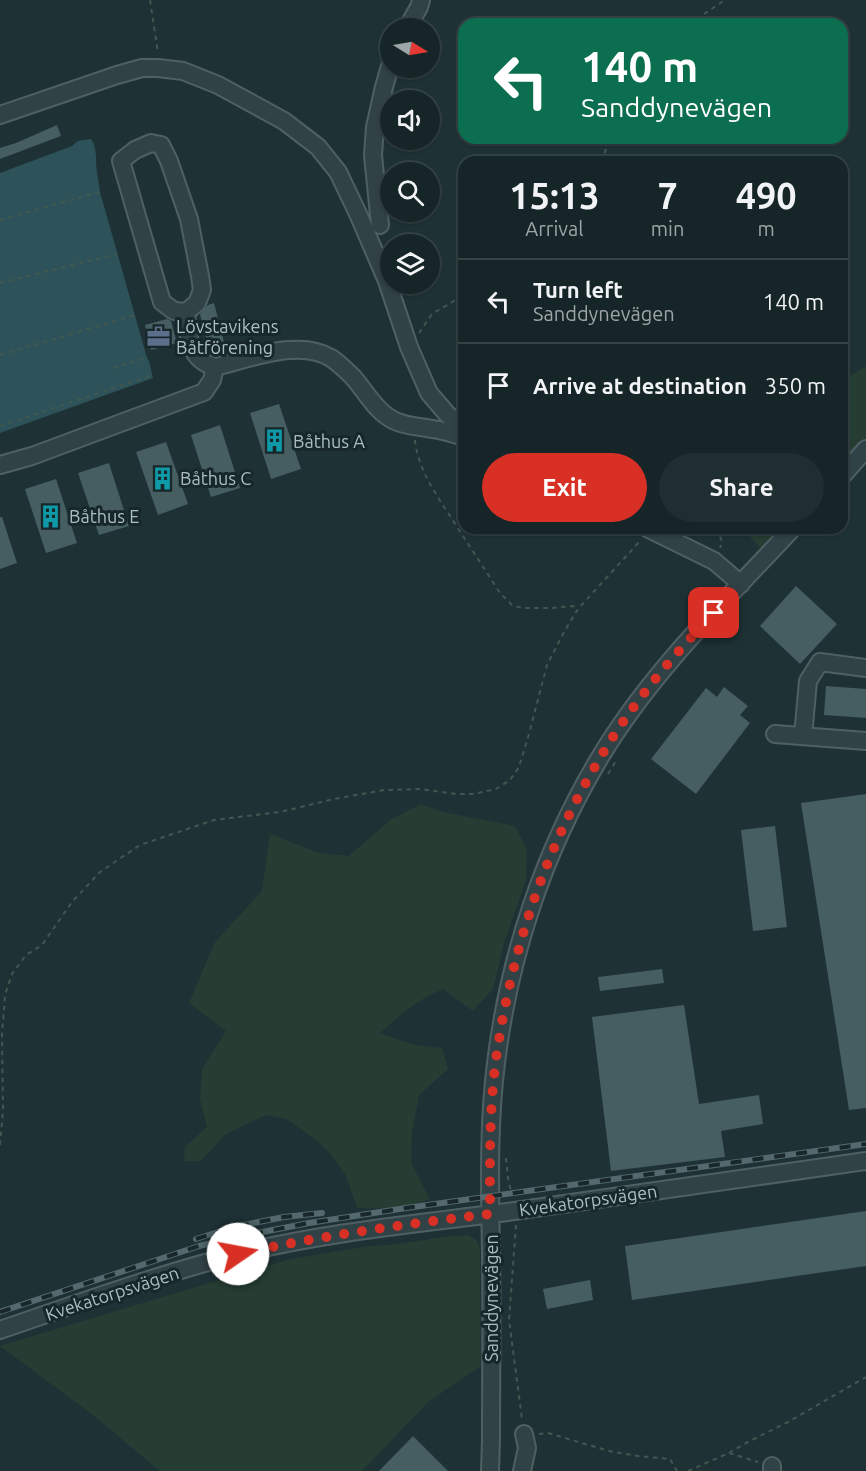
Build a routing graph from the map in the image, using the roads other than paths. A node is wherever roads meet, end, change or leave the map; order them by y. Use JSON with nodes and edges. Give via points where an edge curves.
{"nodes":[{"id":1,"x":421,"y":0,"type":"edge"},
{"id":2,"x":413,"y":18,"type":"edge"},
{"id":3,"x":387,"y":78,"type":"edge"},
{"id":4,"x":0,"y":115,"type":"edge"},
{"id":5,"x":380,"y":225,"type":"dead end"},
{"id":6,"x":186,"y":312,"type":"junction"},
{"id":7,"x":215,"y":367,"type":"junction"},
{"id":8,"x":458,"y":424,"type":"edge"},
{"id":9,"x":458,"y":435,"type":"edge"},
{"id":10,"x":866,"y":450,"type":"edge"},
{"id":11,"x":0,"y":465,"type":"edge"},
{"id":12,"x":848,"y":470,"type":"edge"},
{"id":13,"x":660,"y":534,"type":"edge"},
{"id":14,"x":797,"y":534,"type":"edge"},
{"id":15,"x":741,"y":584,"type":"junction"},
{"id":16,"x":866,"y":669,"type":"edge"},
{"id":17,"x":775,"y":734,"type":"dead end"},
{"id":18,"x":803,"y":736,"type":"junction"},
{"id":19,"x":866,"y":741,"type":"edge"},
{"id":20,"x":866,"y":1161,"type":"edge"},
{"id":21,"x":490,"y":1214,"type":"junction"},
{"id":22,"x":0,"y":1330,"type":"edge"},
{"id":23,"x":524,"y":1434,"type":"road end"},
{"id":24,"x":490,"y":1471,"type":"edge"},
{"id":25,"x":522,"y":1471,"type":"edge"}],
"edges":[{"from":1,"to":2,"type":"street"},
{"from":3,"to":5,"type":"street","via":[[373,155]]},
{"from":4,"to":8,"type":"street","via":[[117,75],[158,68],[183,71],[218,85],[284,121],[318,147],[338,172],[387,281],[429,393]]},
{"from":6,"to":6,"type":"street","via":[[174,311],[162,302],[121,161],[151,142],[161,145],[169,161],[189,219],[202,290],[197,303]]},
{"from":6,"to":7,"type":"street","via":[[193,353]]},
{"from":7,"to":9,"type":"street","via":[[284,350],[320,352],[348,372],[389,418]]},
{"from":7,"to":11,"type":"street","via":[[204,392]]},
{"from":10,"to":12,"type":"street"},
{"from":13,"to":15,"type":"street","via":[[714,561]]},
{"from":14,"to":15,"type":"street","name":"Sanddynevägen"},
{"from":15,"to":21,"type":"street","name":"Sanddynevägen","via":[[680,650],[624,722],[579,795],[550,855],[522,937],[503,1016],[492,1099]]},
{"from":16,"to":18,"type":"street","via":[[820,663],[808,681]]},
{"from":17,"to":18,"type":"street"},
{"from":18,"to":19,"type":"street"},
{"from":20,"to":21,"type":"street","name":"Kvekatorpsvägen"},
{"from":21,"to":22,"type":"street","name":"Kvekatorpsvägen","via":[[391,1226],[238,1254]]},
{"from":21,"to":24,"type":"street","name":"Sanddynevägen"},
{"from":23,"to":25,"type":"street","via":[[527,1448]]}]}
